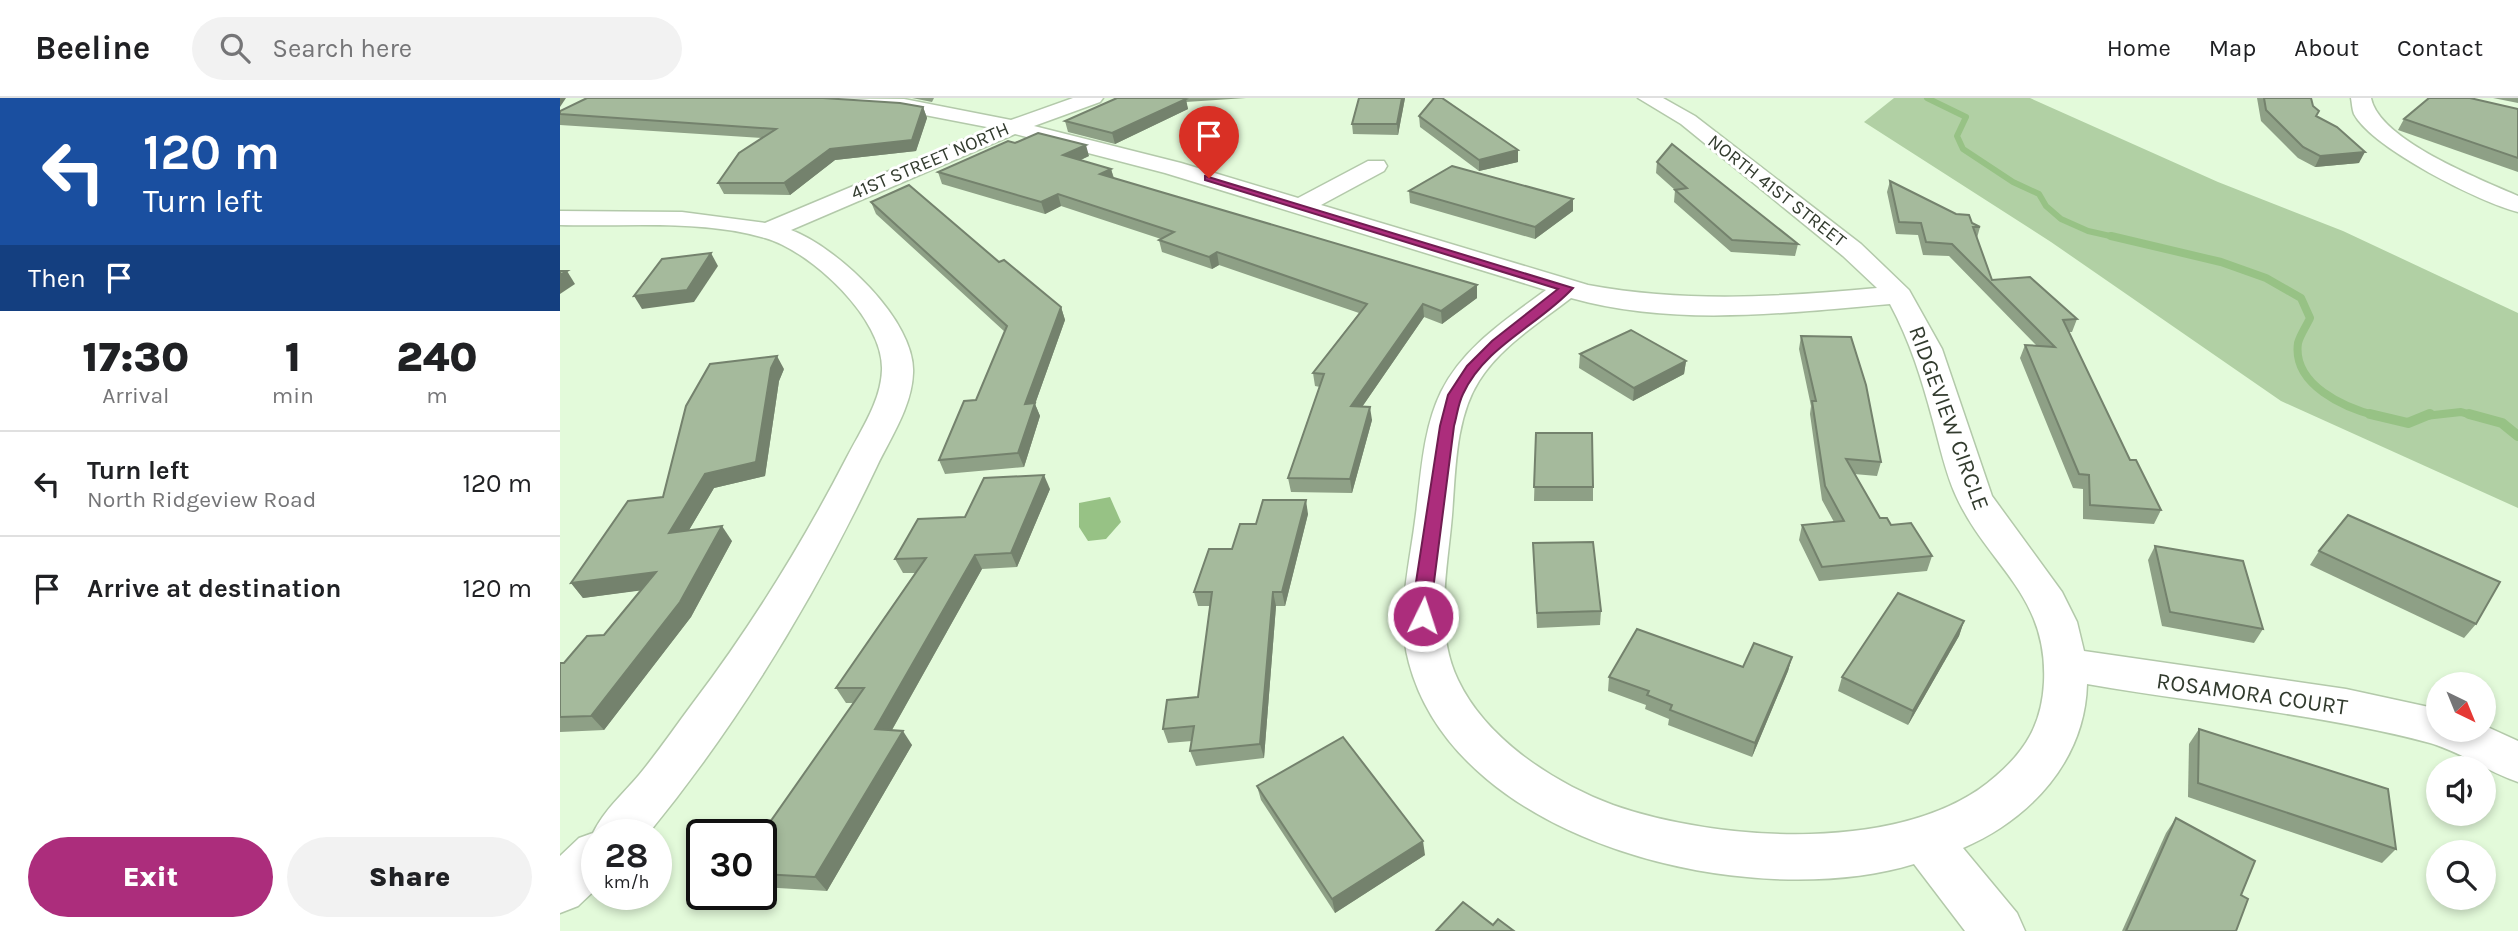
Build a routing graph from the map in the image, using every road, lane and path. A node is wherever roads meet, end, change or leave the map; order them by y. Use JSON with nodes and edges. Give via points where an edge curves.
{"nodes":[{"id":1,"x":800,"y":98,"type":"edge"},
{"id":2,"x":1093,"y":98,"type":"edge"},
{"id":3,"x":1648,"y":98,"type":"edge"},
{"id":4,"x":2361,"y":98,"type":"edge"},
{"id":5,"x":1013,"y":127,"type":"junction"},
{"id":6,"x":1376,"y":166,"type":"dead end"},
{"id":7,"x":2518,"y":205,"type":"edge"},
{"id":8,"x":1301,"y":206,"type":"junction"},
{"id":9,"x":560,"y":218,"type":"edge"},
{"id":10,"x":770,"y":230,"type":"junction"},
{"id":11,"x":1567,"y":288,"type":"junction"},
{"id":12,"x":1897,"y":295,"type":"junction"},
{"id":13,"x":2065,"y":664,"type":"junction"},
{"id":14,"x":2426,"y":724,"type":"edge"},
{"id":15,"x":2475,"y":742,"type":"edge"},
{"id":16,"x":2518,"y":763,"type":"edge"},
{"id":17,"x":631,"y":819,"type":"edge"},
{"id":18,"x":1926,"y":842,"type":"junction"},
{"id":19,"x":581,"y":869,"type":"edge"},
{"id":20,"x":560,"y":889,"type":"edge"},
{"id":21,"x":1998,"y":931,"type":"edge"}],
"edges":[{"from":1,"to":5,"type":"street","via":[[915,106]]},
{"from":2,"to":5,"type":"street","name":"41ST STREET NORTH"},
{"from":3,"to":12,"type":"street","name":"NORTH 41ST STREET","via":[[1688,120],[1852,250]]},
{"from":4,"to":7,"type":"street","via":[[2359,107],[2366,121],[2386,137]]},
{"from":5,"to":8,"type":"street"},
{"from":5,"to":10,"type":"street","name":"41ST STREET NORTH"},
{"from":6,"to":8,"type":"street"},
{"from":8,"to":11,"type":"street"},
{"from":9,"to":10,"type":"street","via":[[703,222]]},
{"from":10,"to":17,"type":"street","via":[[830,264],[883,323],[895,344],[897,383],[826,534],[786,603],[710,716]]},
{"from":11,"to":12,"type":"street","via":[[1626,302],[1703,308]]},
{"from":11,"to":18,"type":"street","name":"RIDGEVIEW CIRCLE","via":[[1472,368],[1450,410],[1423,616],[1429,661],[1448,702],[1481,744],[1525,782],[1617,828],[1693,847],[1780,854],[1861,853]]},
{"from":12,"to":13,"type":"street","name":"RIDGEVIEW CIRCLE","via":[[1924,343],[1974,496],[2047,600]]},
{"from":13,"to":14,"type":"street","name":"ROSAMORA COURT"},
{"from":13,"to":18,"type":"street","name":"RIDGEVIEW CIRCLE","via":[[2062,718],[2042,761],[2007,798]]},
{"from":15,"to":16,"type":"street"},
{"from":18,"to":21,"type":"street"},
{"from":19,"to":20,"type":"street"}]}
